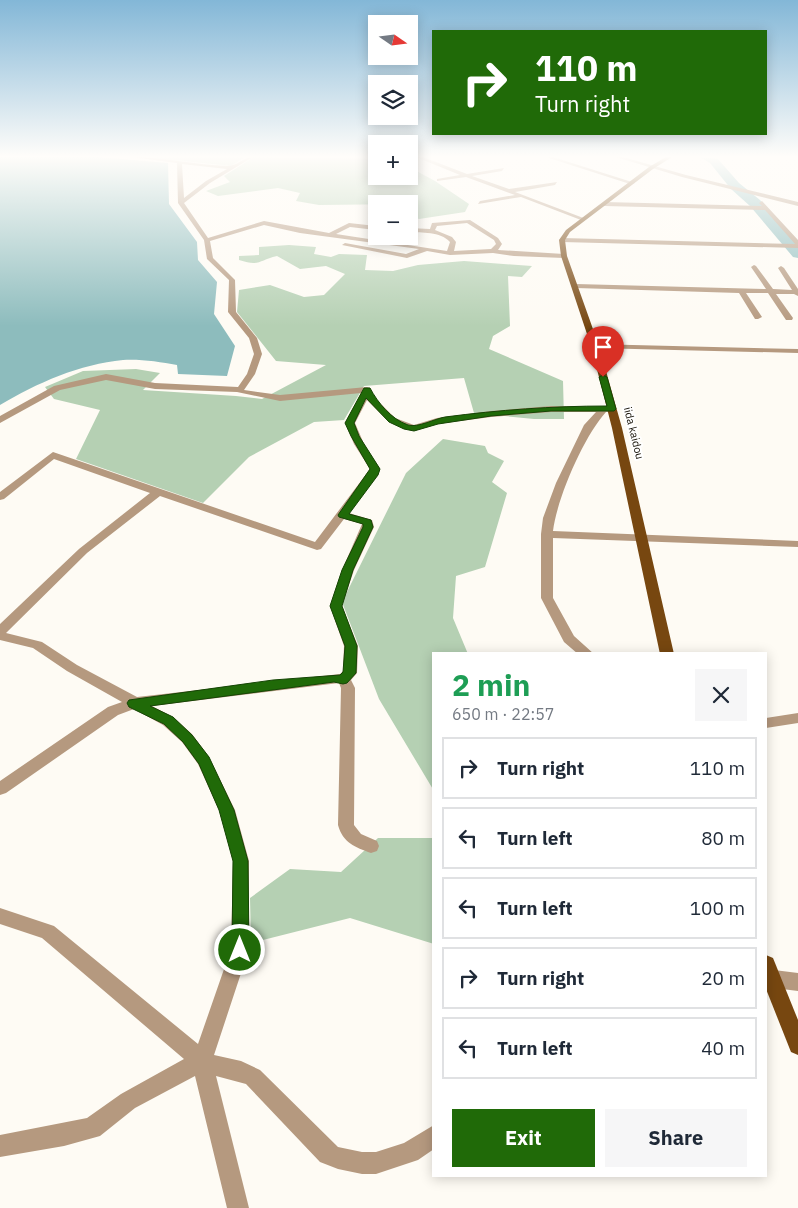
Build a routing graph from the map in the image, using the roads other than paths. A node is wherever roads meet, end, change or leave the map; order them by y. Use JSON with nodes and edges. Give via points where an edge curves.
{"nodes":[{"id":1,"x":188,"y":213,"type":"edge"},
{"id":2,"x":568,"y":213,"type":"edge"},
{"id":3,"x":591,"y":213,"type":"edge"},
{"id":4,"x":769,"y":213,"type":"edge"},
{"id":5,"x":583,"y":219,"type":"junction"},
{"id":6,"x":368,"y":227,"type":"edge"},
{"id":7,"x":418,"y":230,"type":"edge"},
{"id":8,"x":432,"y":231,"type":"junction"},
{"id":9,"x":331,"y":234,"type":"junction"},
{"id":10,"x":343,"y":237,"type":"junction"},
{"id":11,"x":207,"y":240,"type":"junction"},
{"id":12,"x":562,"y":240,"type":"junction"},
{"id":13,"x":798,"y":245,"type":"edge"},
{"id":14,"x":425,"y":249,"type":"junction"},
{"id":15,"x":493,"y":251,"type":"junction"},
{"id":16,"x":450,"y":253,"type":"junction"},
{"id":17,"x":564,"y":256,"type":"junction"},
{"id":18,"x":754,"y":267,"type":"dead end"},
{"id":19,"x":781,"y":268,"type":"dead end"},
{"id":20,"x":576,"y":286,"type":"junction"},
{"id":21,"x":741,"y":290,"type":"junction"},
{"id":22,"x":772,"y":291,"type":"junction"},
{"id":23,"x":798,"y":292,"type":"edge"},
{"id":24,"x":758,"y":317,"type":"dead end"},
{"id":25,"x":789,"y":318,"type":"dead end"},
{"id":26,"x":595,"y":346,"type":"junction"},
{"id":27,"x":798,"y":351,"type":"edge"},
{"id":28,"x":240,"y":390,"type":"junction"},
{"id":29,"x":367,"y":390,"type":"junction"},
{"id":30,"x":608,"y":409,"type":"junction"},
{"id":31,"x":0,"y":420,"type":"edge"},
{"id":32,"x":158,"y":491,"type":"junction"},
{"id":33,"x":0,"y":497,"type":"edge"},
{"id":34,"x":343,"y":515,"type":"junction"},
{"id":35,"x":547,"y":534,"type":"junction"},
{"id":36,"x":642,"y":537,"type":"junction"},
{"id":37,"x":798,"y":544,"type":"edge"},
{"id":38,"x":0,"y":631,"type":"edge"},
{"id":39,"x":0,"y":636,"type":"edge"},
{"id":40,"x":585,"y":652,"type":"edge"},
{"id":41,"x":667,"y":652,"type":"edge"},
{"id":42,"x":343,"y":679,"type":"junction"},
{"id":43,"x":134,"y":703,"type":"junction"},
{"id":44,"x":798,"y":718,"type":"edge"},
{"id":45,"x":767,"y":723,"type":"edge"},
{"id":46,"x":0,"y":789,"type":"edge"},
{"id":47,"x":371,"y":846,"type":"dead end"},
{"id":48,"x":0,"y":916,"type":"edge"},
{"id":49,"x":768,"y":973,"type":"edge"},
{"id":50,"x":798,"y":982,"type":"edge"},
{"id":51,"x":798,"y":1045,"type":"edge"},
{"id":52,"x":202,"y":1061,"type":"junction"},
{"id":53,"x":432,"y":1137,"type":"edge"},
{"id":54,"x":0,"y":1146,"type":"edge"},
{"id":55,"x":238,"y":1208,"type":"edge"}],
"edges":[{"from":1,"to":11,"type":"street"},
{"from":2,"to":5,"type":"street"},
{"from":3,"to":5,"type":"main road"},
{"from":4,"to":13,"type":"street"},
{"from":5,"to":12,"type":"main road"},
{"from":6,"to":9,"type":"street","via":[[349,225]]},
{"from":7,"to":8,"type":"street"},
{"from":8,"to":15,"type":"street","via":[[434,224],[468,221],[496,239],[499,244]]},
{"from":8,"to":16,"type":"street","via":[[450,238],[453,247]]},
{"from":9,"to":10,"type":"street"},
{"from":9,"to":11,"type":"street","via":[[264,223]]},
{"from":10,"to":14,"type":"street"},
{"from":10,"to":14,"type":"street","via":[[332,243],[407,256]]},
{"from":11,"to":28,"type":"street","via":[[210,259],[232,280],[232,312],[253,338],[258,354],[251,374]]},
{"from":12,"to":13,"type":"street"},
{"from":12,"to":17,"type":"main road","name":"iida kaidou"},
{"from":14,"to":16,"type":"street"},
{"from":15,"to":16,"type":"street"},
{"from":15,"to":17,"type":"street"},
{"from":17,"to":20,"type":"main road","name":"iida kaidou"},
{"from":18,"to":22,"type":"street"},
{"from":19,"to":23,"type":"street"},
{"from":20,"to":21,"type":"street"},
{"from":20,"to":26,"type":"main road","name":"iida kaidou"},
{"from":21,"to":22,"type":"street"},
{"from":21,"to":24,"type":"street"},
{"from":22,"to":23,"type":"street"},
{"from":22,"to":25,"type":"street"},
{"from":26,"to":27,"type":"street"},
{"from":26,"to":30,"type":"main road","name":"iida kaidou"},
{"from":28,"to":29,"type":"street","via":[[280,398]]},
{"from":28,"to":31,"type":"street","via":[[156,386],[106,377],[57,388]]},
{"from":29,"to":30,"type":"street","via":[[370,398],[392,420],[414,428],[437,421],[491,414]]},
{"from":29,"to":34,"type":"street","via":[[350,423],[375,469]]},
{"from":30,"to":35,"type":"street","via":[[589,425],[561,483]]},
{"from":30,"to":36,"type":"main road","name":"iida kaidou"},
{"from":32,"to":33,"type":"street","via":[[53,455]]},
{"from":32,"to":34,"type":"street","via":[[317,547]]},
{"from":32,"to":38,"type":"street","via":[[83,551]]},
{"from":34,"to":42,"type":"street","via":[[368,522],[368,527],[336,606],[351,646],[350,673]]},
{"from":35,"to":36,"type":"street"},
{"from":35,"to":40,"type":"street","via":[[548,598],[569,639]]},
{"from":36,"to":37,"type":"street"},
{"from":36,"to":41,"type":"main road","name":"iida kaidou"},
{"from":39,"to":43,"type":"street","via":[[37,645]]},
{"from":42,"to":43,"type":"street","via":[[273,684]]},
{"from":42,"to":47,"type":"street","via":[[348,688],[346,826],[354,840]]},
{"from":43,"to":46,"type":"street","via":[[113,712]]},
{"from":43,"to":52,"type":"street","via":[[168,721],[187,738],[204,761],[227,810],[241,861],[240,950]]},
{"from":44,"to":45,"type":"street"},
{"from":48,"to":52,"type":"street","via":[[48,932]]},
{"from":49,"to":50,"type":"street"},
{"from":49,"to":51,"type":"main road"},
{"from":52,"to":53,"type":"street","via":[[240,1070],[253,1077],[328,1154],[362,1163],[376,1163],[410,1152]]},
{"from":52,"to":54,"type":"street","via":[[128,1101],[92,1128]]},
{"from":52,"to":55,"type":"street"}]}
